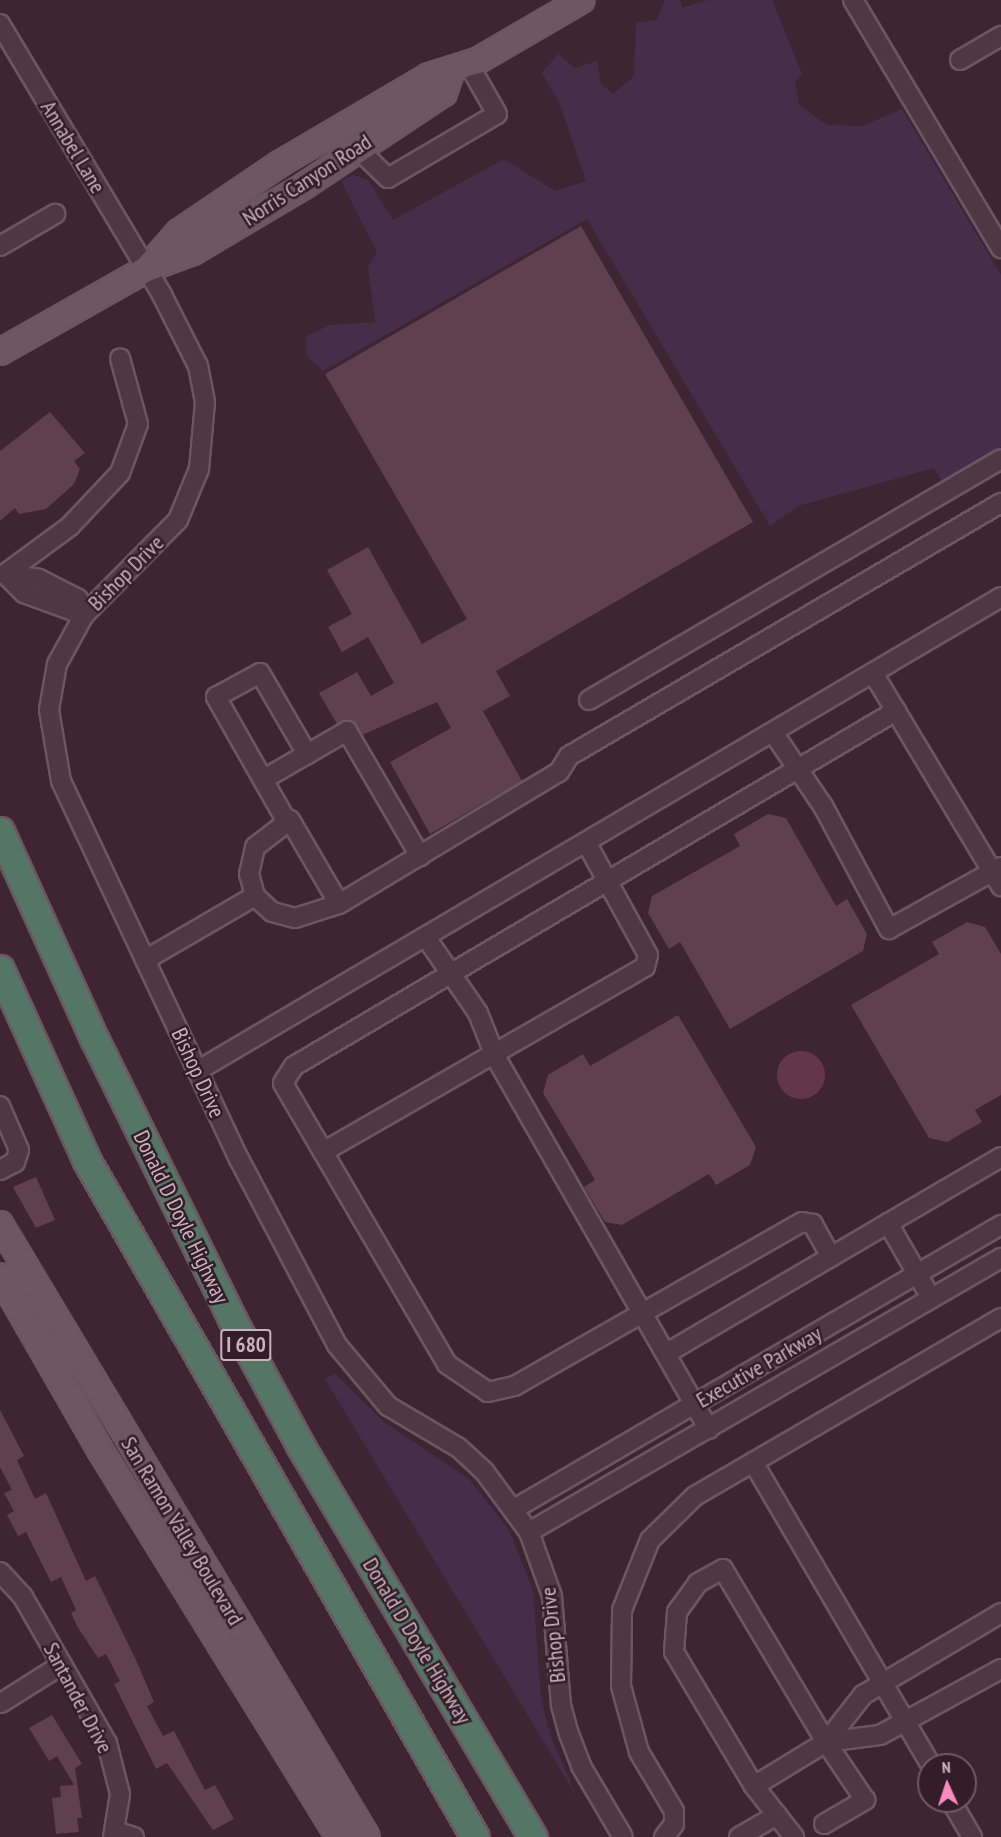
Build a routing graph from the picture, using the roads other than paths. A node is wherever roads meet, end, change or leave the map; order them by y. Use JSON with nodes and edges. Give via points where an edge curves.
{"nodes":[{"id":1,"x":582,"y":0,"type":"edge"},
{"id":2,"x":853,"y":0,"type":"edge"},
{"id":3,"x":0,"y":24,"type":"edge"},
{"id":4,"x":1001,"y":36,"type":"edge"},
{"id":5,"x":7,"y":51,"type":"edge"},
{"id":6,"x":960,"y":60,"type":"dead end"},
{"id":7,"x":460,"y":69,"type":"junction"},
{"id":8,"x":357,"y":148,"type":"junction"},
{"id":9,"x":55,"y":214,"type":"dead end"},
{"id":10,"x":0,"y":246,"type":"edge"},
{"id":11,"x":1001,"y":248,"type":"edge"},
{"id":12,"x":147,"y":269,"type":"junction"},
{"id":13,"x":0,"y":352,"type":"edge"},
{"id":14,"x":120,"y":358,"type":"dead end"},
{"id":15,"x":1001,"y":459,"type":"edge"},
{"id":16,"x":1001,"y":503,"type":"edge"},
{"id":17,"x":1001,"y":597,"type":"edge"},
{"id":18,"x":84,"y":615,"type":"junction"},
{"id":19,"x":873,"y":673,"type":"junction"},
{"id":20,"x":589,"y":700,"type":"dead end"},
{"id":21,"x":896,"y":711,"type":"junction"},
{"id":22,"x":774,"y":734,"type":"junction"},
{"id":23,"x":307,"y":754,"type":"junction"},
{"id":24,"x":799,"y":769,"type":"junction"},
{"id":25,"x":264,"y":779,"type":"junction"},
{"id":26,"x":287,"y":822,"type":"junction"},
{"id":27,"x":0,"y":831,"type":"edge"},
{"id":28,"x":586,"y":844,"type":"junction"},
{"id":29,"x":420,"y":856,"type":"junction"},
{"id":30,"x":998,"y":875,"type":"edge"},
{"id":31,"x":605,"y":882,"type":"junction"},
{"id":32,"x":255,"y":896,"type":"junction"},
{"id":33,"x":339,"y":904,"type":"junction"},
{"id":34,"x":427,"y":939,"type":"junction"},
{"id":35,"x":145,"y":960,"type":"junction"},
{"id":36,"x":0,"y":969,"type":"edge"},
{"id":37,"x":452,"y":974,"type":"junction"},
{"id":38,"x":495,"y":1056,"type":"junction"},
{"id":39,"x":197,"y":1071,"type":"junction"},
{"id":40,"x":0,"y":1106,"type":"edge"},
{"id":41,"x":323,"y":1152,"type":"junction"},
{"id":42,"x":1001,"y":1157,"type":"edge"},
{"id":43,"x":0,"y":1170,"type":"edge"},
{"id":44,"x":888,"y":1223,"type":"junction"},
{"id":45,"x":0,"y":1224,"type":"edge"},
{"id":46,"x":1001,"y":1225,"type":"edge"},
{"id":47,"x":831,"y":1257,"type":"junction"},
{"id":48,"x":1001,"y":1258,"type":"edge"},
{"id":49,"x":918,"y":1274,"type":"junction"},
{"id":50,"x":0,"y":1276,"type":"edge"},
{"id":51,"x":931,"y":1298,"type":"junction"},
{"id":52,"x":642,"y":1309,"type":"junction"},
{"id":53,"x":1001,"y":1318,"type":"edge"},
{"id":54,"x":667,"y":1353,"type":"junction"},
{"id":55,"x":696,"y":1404,"type":"junction"},
{"id":56,"x":709,"y":1429,"type":"junction"},
{"id":57,"x":753,"y":1462,"type":"junction"},
{"id":58,"x":516,"y":1508,"type":"junction"},
{"id":59,"x":530,"y":1532,"type":"junction"},
{"id":60,"x":0,"y":1572,"type":"edge"},
{"id":61,"x":1001,"y":1612,"type":"edge"},
{"id":62,"x":62,"y":1665,"type":"junction"},
{"id":63,"x":1001,"y":1669,"type":"edge"},
{"id":64,"x":881,"y":1682,"type":"junction"},
{"id":65,"x":1,"y":1703,"type":"edge"},
{"id":66,"x":907,"y":1723,"type":"junction"},
{"id":67,"x":826,"y":1742,"type":"junction"},
{"id":68,"x":924,"y":1753,"type":"edge"},
{"id":69,"x":754,"y":1786,"type":"junction"},
{"id":70,"x":958,"y":1813,"type":"edge"},
{"id":71,"x":777,"y":1815,"type":"junction"},
{"id":72,"x":825,"y":1824,"type":"dead end"},
{"id":73,"x":114,"y":1834,"type":"edge"},
{"id":74,"x":134,"y":1837,"type":"edge"},
{"id":75,"x":339,"y":1837,"type":"edge"},
{"id":76,"x":367,"y":1837,"type":"edge"},
{"id":77,"x":475,"y":1837,"type":"edge"},
{"id":78,"x":533,"y":1837,"type":"edge"},
{"id":79,"x":623,"y":1837,"type":"edge"},
{"id":80,"x":664,"y":1837,"type":"edge"},
{"id":81,"x":739,"y":1837,"type":"edge"},
{"id":82,"x":795,"y":1837,"type":"edge"},
{"id":83,"x":972,"y":1837,"type":"edge"}],
"edges":[{"from":1,"to":7,"type":"main road","name":"Norris Canyon Road"},
{"from":2,"to":11,"type":"street"},
{"from":3,"to":5,"type":"street","name":"Annabel Lane"},
{"from":4,"to":6,"type":"street"},
{"from":5,"to":12,"type":"street","name":"Annabel Lane"},
{"from":7,"to":8,"type":"main road","name":"Norris Canyon Road","via":[[444,93]]},
{"from":7,"to":8,"type":"street","via":[[497,114],[388,178]]},
{"from":7,"to":12,"type":"main road","name":"Norris Canyon Road","via":[[429,76],[281,163],[179,232]]},
{"from":8,"to":12,"type":"main road","name":"Norris Canyon Road","via":[[193,252]]},
{"from":9,"to":10,"type":"street"},
{"from":12,"to":13,"type":"main road","name":"Norris Canyon Road"},
{"from":12,"to":18,"type":"street","name":"Bishop Drive","via":[[198,366],[205,402],[203,447],[178,520]]},
{"from":14,"to":18,"type":"street","via":[[138,424],[120,473],[70,526],[5,574],[24,592]]},
{"from":15,"to":20,"type":"street"},
{"from":16,"to":29,"type":"street","via":[[569,756],[559,772]]},
{"from":17,"to":19,"type":"street"},
{"from":18,"to":35,"type":"street","name":"Bishop Drive","via":[[57,664],[50,735],[61,781]]},
{"from":19,"to":21,"type":"street"},
{"from":19,"to":22,"type":"street"},
{"from":21,"to":24,"type":"street"},
{"from":21,"to":30,"type":"street"},
{"from":22,"to":24,"type":"street"},
{"from":22,"to":28,"type":"street"},
{"from":23,"to":25,"type":"street"},
{"from":23,"to":25,"type":"street","via":[[260,672],[216,697]]},
{"from":23,"to":29,"type":"street","via":[[347,731]]},
{"from":24,"to":30,"type":"street","via":[[889,929]]},
{"from":24,"to":31,"type":"street"},
{"from":25,"to":26,"type":"street"},
{"from":26,"to":32,"type":"street","via":[[255,847],[249,874]]},
{"from":26,"to":33,"type":"street"},
{"from":27,"to":78,"type":"highway","name":"Donald D Doyle Highway","number":"I 680","via":[[99,1051],[232,1320],[300,1445]]},
{"from":28,"to":31,"type":"street"},
{"from":28,"to":34,"type":"street"},
{"from":29,"to":33,"type":"street"},
{"from":31,"to":37,"type":"street"},
{"from":31,"to":38,"type":"street","via":[[648,954],[645,967]]},
{"from":32,"to":33,"type":"street","via":[[272,912],[295,918]]},
{"from":32,"to":35,"type":"street"},
{"from":34,"to":37,"type":"street"},
{"from":34,"to":39,"type":"street"},
{"from":35,"to":39,"type":"street","name":"Bishop Drive"},
{"from":36,"to":77,"type":"highway","name":"Donald D Doyle Highway","number":"I 680","via":[[87,1161]]},
{"from":37,"to":38,"type":"street","via":[[478,1013]]},
{"from":37,"to":41,"type":"street","via":[[285,1074],[283,1083]]},
{"from":38,"to":41,"type":"street"},
{"from":38,"to":52,"type":"street"},
{"from":39,"to":58,"type":"street","name":"Bishop Drive","via":[[346,1359],[388,1406],[459,1448]]},
{"from":40,"to":43,"type":"street","via":[[19,1150],[15,1162]]},
{"from":41,"to":52,"type":"street","via":[[447,1364],[488,1392],[514,1386]]},
{"from":42,"to":44,"type":"street"},
{"from":44,"to":47,"type":"street"},
{"from":44,"to":49,"type":"street"},
{"from":45,"to":76,"type":"main road","name":"San Ramon Valley Boulevard"},
{"from":46,"to":49,"type":"street","name":"Executive Parkway"},
{"from":47,"to":52,"type":"street","via":[[813,1224],[802,1222]]},
{"from":47,"to":54,"type":"street"},
{"from":48,"to":51,"type":"street","name":"Executive Parkway"},
{"from":49,"to":51,"type":"street"},
{"from":49,"to":55,"type":"street","name":"Executive Parkway"},
{"from":50,"to":75,"type":"main road","name":"San Ramon Valley Boulevard","via":[[100,1450]]},
{"from":51,"to":56,"type":"street","name":"Executive Parkway"},
{"from":52,"to":54,"type":"street"},
{"from":53,"to":57,"type":"street"},
{"from":54,"to":55,"type":"street"},
{"from":55,"to":56,"type":"street"},
{"from":55,"to":58,"type":"street","name":"Executive Parkway"},
{"from":56,"to":59,"type":"street","name":"Executive Parkway"},
{"from":57,"to":64,"type":"street"},
{"from":57,"to":80,"type":"street","via":[[667,1519],[632,1573],[622,1610],[626,1717],[674,1811],[674,1824]]},
{"from":58,"to":59,"type":"street","name":"Bishop Drive"},
{"from":59,"to":79,"type":"street","name":"Bishop Drive","via":[[552,1596],[561,1705],[569,1734],[581,1766]]},
{"from":60,"to":62,"type":"street","name":"Santander Drive","via":[[23,1597]]},
{"from":61,"to":64,"type":"street"},
{"from":62,"to":65,"type":"street"},
{"from":62,"to":73,"type":"street","name":"Santander Drive","via":[[107,1743],[120,1794]]},
{"from":63,"to":66,"type":"street"},
{"from":64,"to":66,"type":"street"},
{"from":64,"to":67,"type":"street","via":[[852,1705]]},
{"from":66,"to":67,"type":"street","via":[[867,1738]]},
{"from":66,"to":68,"type":"street"},
{"from":67,"to":69,"type":"street"},
{"from":67,"to":69,"type":"street","via":[[723,1569],[698,1583],[677,1612],[674,1652]]},
{"from":67,"to":72,"type":"street","via":[[865,1800]]},
{"from":69,"to":71,"type":"street"},
{"from":70,"to":83,"type":"street"},
{"from":71,"to":81,"type":"street"},
{"from":71,"to":82,"type":"street"},
{"from":73,"to":74,"type":"street"}]}
